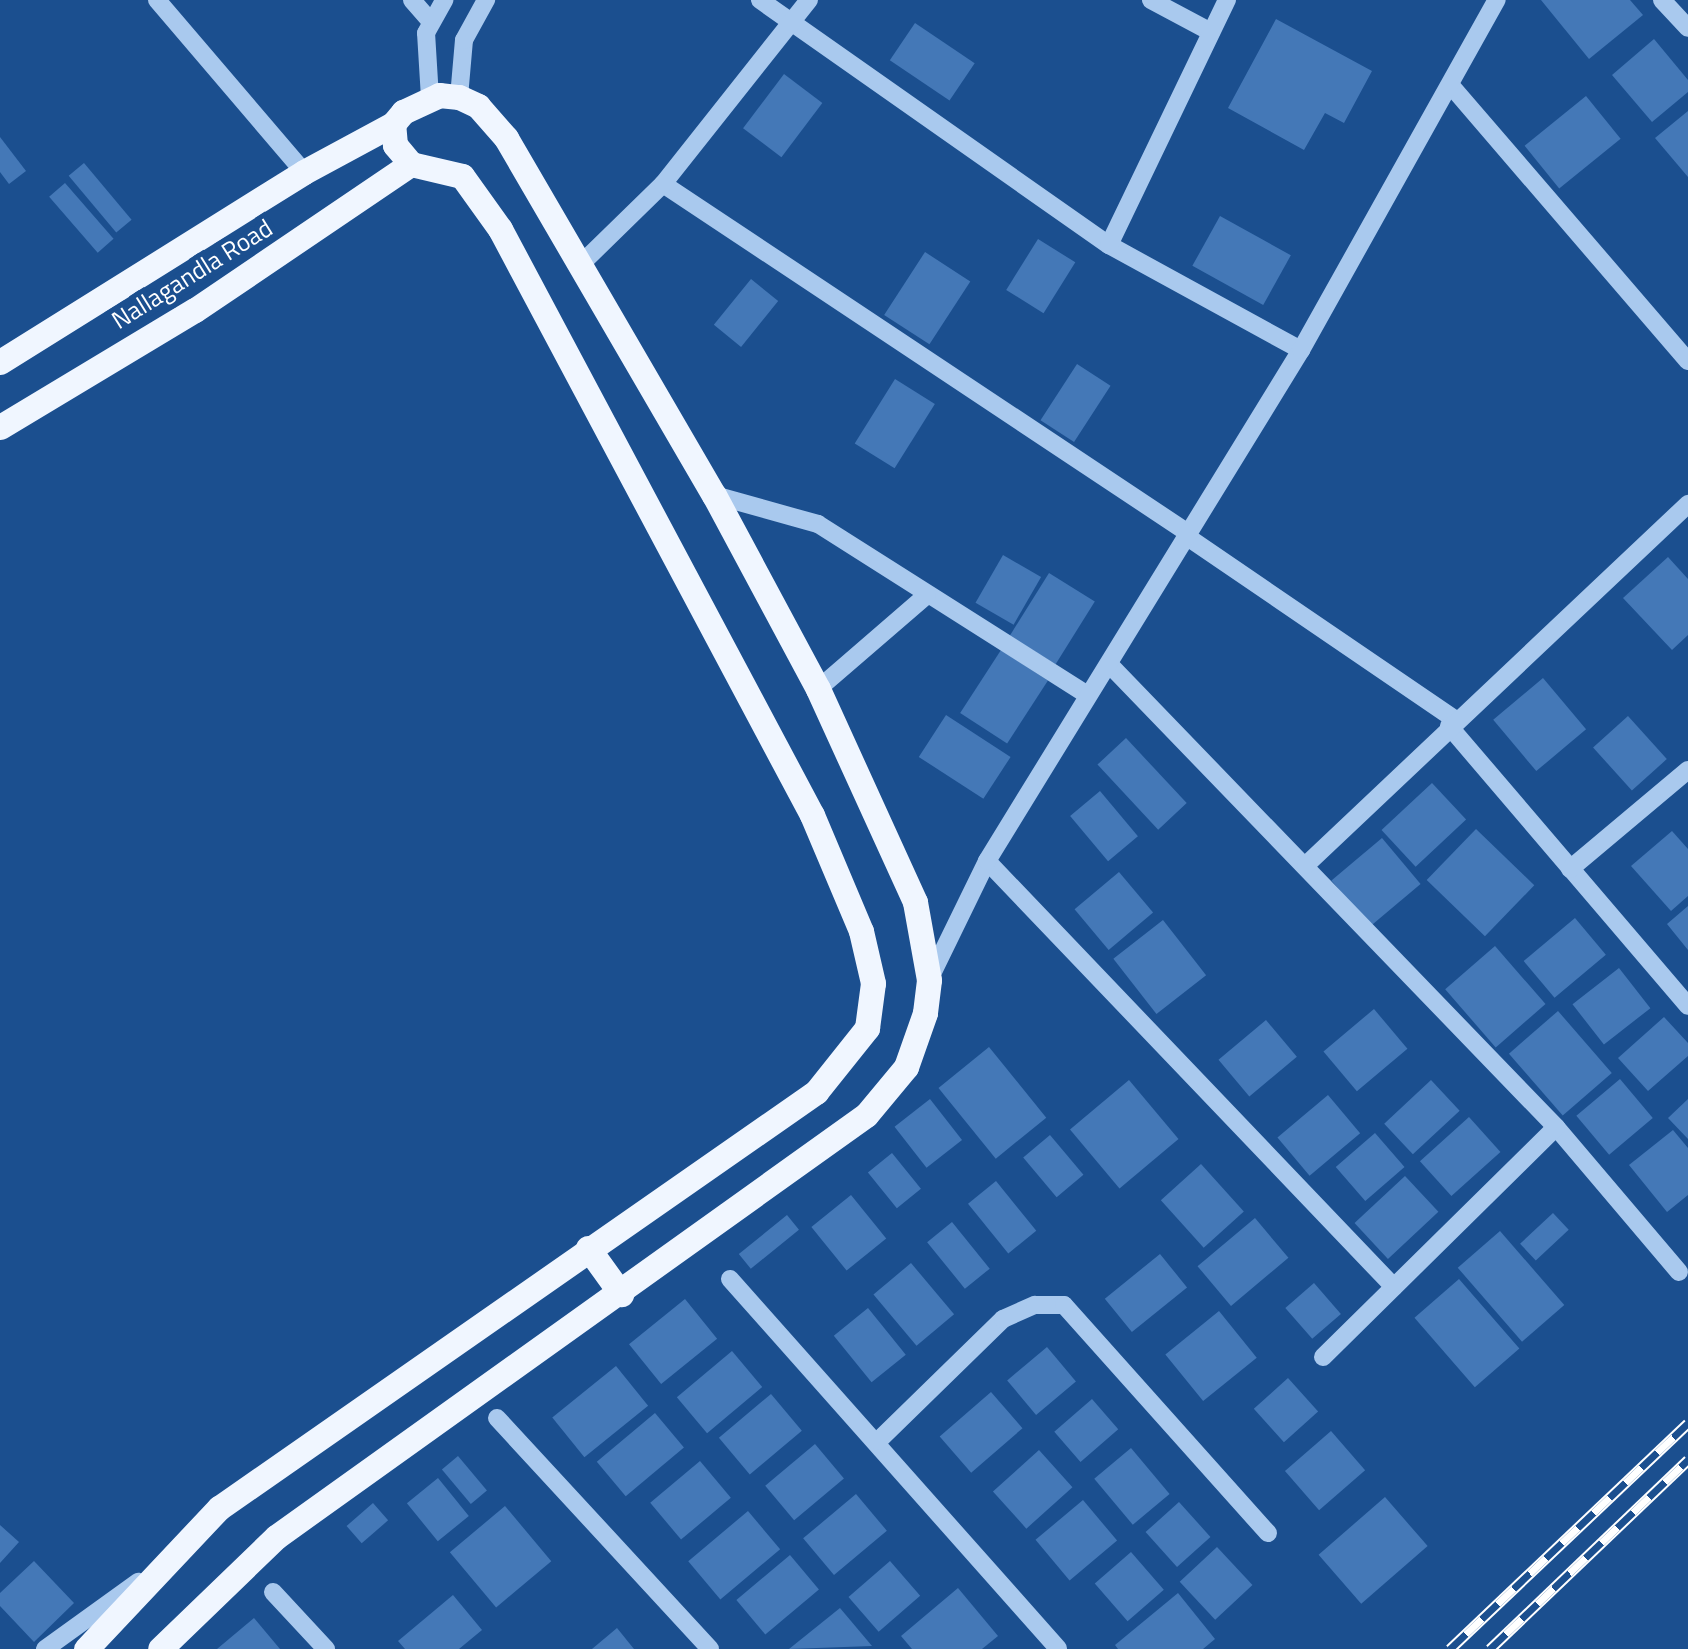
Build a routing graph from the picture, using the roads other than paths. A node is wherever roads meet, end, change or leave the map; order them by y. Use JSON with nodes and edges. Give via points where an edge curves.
{"nodes":[{"id":1,"x":156,"y":0,"type":"edge"},
{"id":2,"x":412,"y":0,"type":"edge"},
{"id":3,"x":444,"y":0,"type":"edge"},
{"id":4,"x":486,"y":0,"type":"edge"},
{"id":5,"x":760,"y":0,"type":"edge"},
{"id":6,"x":810,"y":0,"type":"edge"},
{"id":7,"x":1151,"y":0,"type":"edge"},
{"id":8,"x":1228,"y":0,"type":"edge"},
{"id":9,"x":1497,"y":0,"type":"edge"},
{"id":10,"x":1662,"y":0,"type":"edge"},
{"id":11,"x":431,"y":22,"type":"junction"},
{"id":12,"x":793,"y":25,"type":"junction"},
{"id":13,"x":1688,"y":28,"type":"edge"},
{"id":14,"x":1210,"y":32,"type":"junction"},
{"id":15,"x":1453,"y":88,"type":"junction"},
{"id":16,"x":459,"y":97,"type":"junction"},
{"id":17,"x":430,"y":98,"type":"junction"},
{"id":18,"x":392,"y":124,"type":"junction"},
{"id":19,"x":411,"y":164,"type":"junction"},
{"id":20,"x":304,"y":172,"type":"junction"},
{"id":21,"x":664,"y":184,"type":"junction"},
{"id":22,"x":1109,"y":245,"type":"junction"},
{"id":23,"x":581,"y":264,"type":"junction"},
{"id":24,"x":1301,"y":350,"type":"junction"},
{"id":25,"x":1688,"y":360,"type":"edge"},
{"id":26,"x":0,"y":362,"type":"edge"},
{"id":27,"x":0,"y":426,"type":"edge"},
{"id":28,"x":714,"y":495,"type":"junction"},
{"id":29,"x":1688,"y":504,"type":"edge"},
{"id":30,"x":1187,"y":535,"type":"junction"},
{"id":31,"x":927,"y":595,"type":"junction"},
{"id":32,"x":1109,"y":664,"type":"junction"},
{"id":33,"x":818,"y":689,"type":"junction"},
{"id":34,"x":1087,"y":696,"type":"junction"},
{"id":35,"x":1452,"y":723,"type":"junction"},
{"id":36,"x":1688,"y":770,"type":"edge"},
{"id":37,"x":987,"y":861,"type":"junction"},
{"id":38,"x":1306,"y":864,"type":"junction"},
{"id":39,"x":1570,"y":868,"type":"junction"},
{"id":40,"x":928,"y":980,"type":"junction"},
{"id":41,"x":1688,"y":1006,"type":"edge"},
{"id":42,"x":1556,"y":1127,"type":"junction"},
{"id":43,"x":588,"y":1248,"type":"junction"},
{"id":44,"x":1679,"y":1272,"type":"dead end"},
{"id":45,"x":730,"y":1279,"type":"dead end"},
{"id":46,"x":1394,"y":1288,"type":"junction"},
{"id":47,"x":621,"y":1294,"type":"junction"},
{"id":48,"x":1323,"y":1357,"type":"dead end"},
{"id":49,"x":497,"y":1418,"type":"dead end"},
{"id":50,"x":878,"y":1441,"type":"junction"},
{"id":51,"x":1268,"y":1534,"type":"dead end"},
{"id":52,"x":163,"y":1564,"type":"junction"},
{"id":53,"x":273,"y":1592,"type":"dead end"},
{"id":54,"x":193,"y":1612,"type":"junction"},
{"id":55,"x":45,"y":1649,"type":"edge"},
{"id":56,"x":86,"y":1649,"type":"edge"},
{"id":57,"x":160,"y":1649,"type":"edge"},
{"id":58,"x":170,"y":1649,"type":"edge"},
{"id":59,"x":326,"y":1649,"type":"edge"},
{"id":60,"x":710,"y":1649,"type":"edge"},
{"id":61,"x":1058,"y":1649,"type":"edge"}],
"edges":[{"from":1,"to":20,"type":"street"},
{"from":2,"to":11,"type":"street"},
{"from":3,"to":11,"type":"street"},
{"from":4,"to":16,"type":"street","via":[[464,40]]},
{"from":5,"to":12,"type":"street"},
{"from":6,"to":12,"type":"street"},
{"from":7,"to":14,"type":"street"},
{"from":8,"to":14,"type":"street"},
{"from":9,"to":15,"type":"street"},
{"from":10,"to":13,"type":"street"},
{"from":11,"to":17,"type":"street","via":[[423,59]]},
{"from":12,"to":21,"type":"street"},
{"from":12,"to":22,"type":"street"},
{"from":14,"to":22,"type":"street"},
{"from":15,"to":24,"type":"street"},
{"from":15,"to":25,"type":"street"},
{"from":16,"to":17,"type":"main road"},
{"from":16,"to":23,"type":"main road","via":[[478,106],[506,138]]},
{"from":17,"to":18,"type":"main road","name":"Nallagandla Road"},
{"from":18,"to":19,"type":"main road","via":[[395,145]]},
{"from":18,"to":20,"type":"main road","name":"Nallagandla Road"},
{"from":19,"to":27,"type":"main road","name":"Nallagandla Road","via":[[195,310]]},
{"from":19,"to":43,"type":"main road","via":[[446,168],[484,199],[812,815],[861,931],[872,984],[867,1028],[816,1092]]},
{"from":20,"to":26,"type":"main road","name":"Nallagandla Road"},
{"from":21,"to":23,"type":"street"},
{"from":21,"to":30,"type":"street"},
{"from":22,"to":24,"type":"street"},
{"from":23,"to":28,"type":"main road"},
{"from":24,"to":30,"type":"street"},
{"from":28,"to":31,"type":"street","via":[[818,524]]},
{"from":28,"to":33,"type":"main road"},
{"from":29,"to":35,"type":"street"},
{"from":30,"to":32,"type":"street"},
{"from":30,"to":35,"type":"street"},
{"from":31,"to":33,"type":"street"},
{"from":31,"to":34,"type":"street"},
{"from":32,"to":34,"type":"street"},
{"from":32,"to":38,"type":"street"},
{"from":33,"to":40,"type":"main road","via":[[915,902]]},
{"from":34,"to":37,"type":"street"},
{"from":35,"to":38,"type":"street"},
{"from":35,"to":39,"type":"street"},
{"from":36,"to":39,"type":"street"},
{"from":37,"to":40,"type":"street"},
{"from":37,"to":46,"type":"street"},
{"from":38,"to":42,"type":"street"},
{"from":39,"to":41,"type":"street"},
{"from":40,"to":47,"type":"main road","via":[[917,1039],[890,1092]]},
{"from":42,"to":44,"type":"street"},
{"from":42,"to":46,"type":"street"},
{"from":43,"to":47,"type":"main road"},
{"from":43,"to":52,"type":"main road","via":[[219,1508]]},
{"from":45,"to":50,"type":"street"},
{"from":46,"to":48,"type":"street"},
{"from":47,"to":54,"type":"main road","via":[[276,1538]]},
{"from":49,"to":60,"type":"street"},
{"from":50,"to":51,"type":"street","via":[[1003,1320],[1036,1305],[1064,1305]]},
{"from":50,"to":61,"type":"street"},
{"from":52,"to":55,"type":"street"},
{"from":52,"to":56,"type":"main road"},
{"from":53,"to":59,"type":"street"},
{"from":54,"to":57,"type":"main road"},
{"from":54,"to":58,"type":"street"}]}
